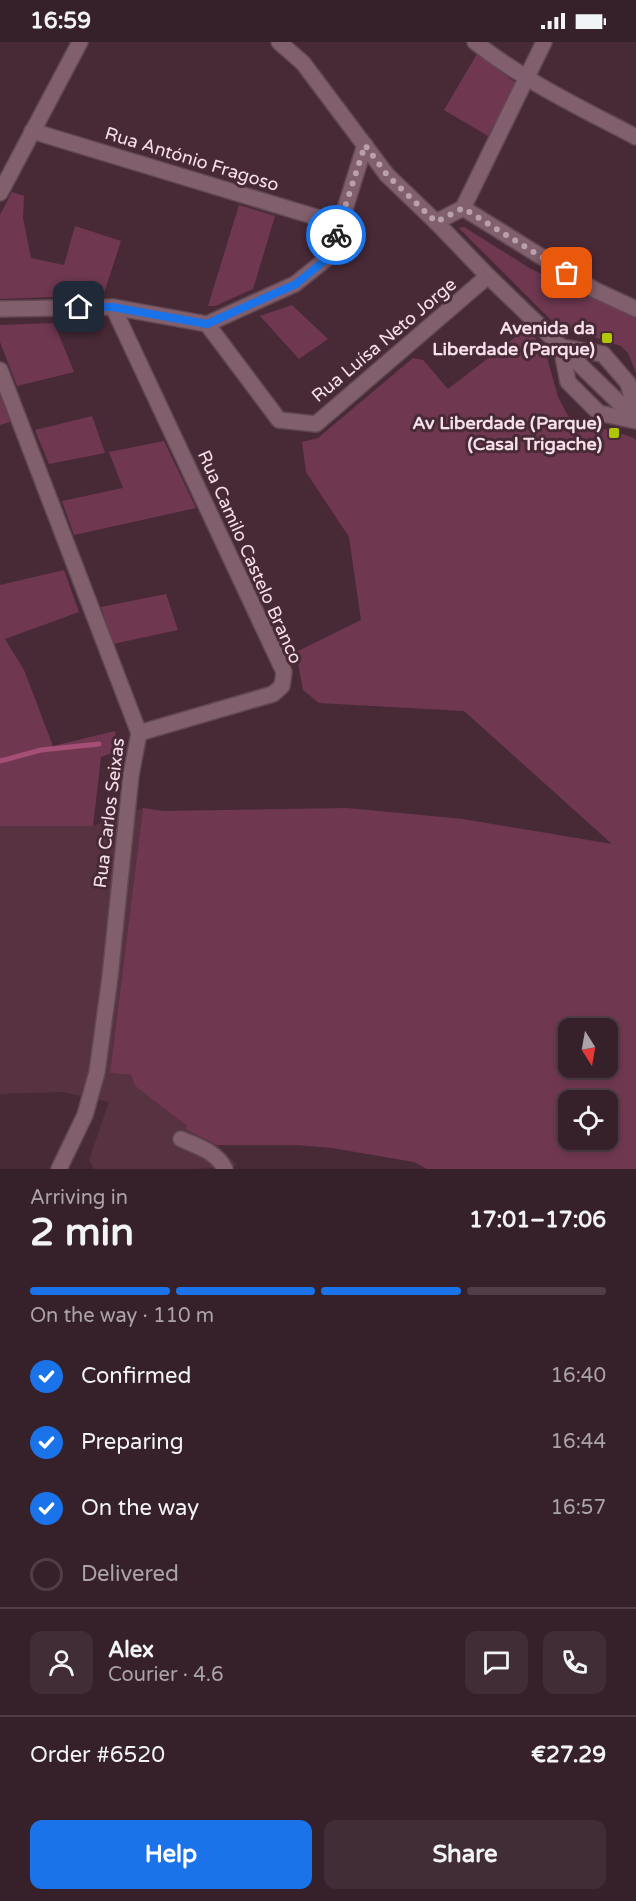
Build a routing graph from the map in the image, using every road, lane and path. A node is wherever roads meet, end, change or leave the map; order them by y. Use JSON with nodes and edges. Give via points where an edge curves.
{"nodes":[{"id":1,"x":80,"y":42,"type":"edge"},
{"id":2,"x":279,"y":42,"type":"edge"},
{"id":3,"x":475,"y":42,"type":"edge"},
{"id":4,"x":544,"y":42,"type":"edge"},
{"id":5,"x":527,"y":78,"type":"junction"},
{"id":6,"x":32,"y":130,"type":"junction"},
{"id":7,"x":636,"y":137,"type":"edge"},
{"id":8,"x":365,"y":145,"type":"junction"},
{"id":9,"x":0,"y":193,"type":"edge"},
{"id":10,"x":463,"y":208,"type":"junction"},
{"id":11,"x":436,"y":222,"type":"junction"},
{"id":12,"x":338,"y":231,"type":"junction"},
{"id":13,"x":488,"y":276,"type":"junction"},
{"id":14,"x":112,"y":307,"type":"junction"},
{"id":15,"x":0,"y":309,"type":"edge"},
{"id":16,"x":636,"y":309,"type":"edge"},
{"id":17,"x":207,"y":324,"type":"junction"},
{"id":18,"x":561,"y":347,"type":"junction"},
{"id":19,"x":0,"y":370,"type":"edge"},
{"id":20,"x":636,"y":414,"type":"edge"},
{"id":21,"x":636,"y":420,"type":"edge"},
{"id":22,"x":139,"y":733,"type":"junction"},
{"id":23,"x":181,"y":1139,"type":"dead end"},
{"id":24,"x":59,"y":1169,"type":"edge"},
{"id":25,"x":225,"y":1169,"type":"edge"}],
"edges":[{"from":1,"to":6,"type":"street"},
{"from":2,"to":8,"type":"street","via":[[303,63]]},
{"from":3,"to":5,"type":"street"},
{"from":4,"to":5,"type":"street"},
{"from":5,"to":7,"type":"street"},
{"from":5,"to":10,"type":"street"},
{"from":6,"to":9,"type":"street"},
{"from":6,"to":12,"type":"street","name":"Rua António Fragoso","via":[[316,217]]},
{"from":8,"to":11,"type":"street","via":[[387,175]]},
{"from":8,"to":12,"type":"street"},
{"from":10,"to":11,"type":"street"},
{"from":10,"to":16,"type":"street","via":[[595,290]]},
{"from":11,"to":13,"type":"street"},
{"from":12,"to":17,"type":"street","via":[[325,260],[296,284]]},
{"from":13,"to":17,"type":"street","name":"Rua Luísa Neto Jorge","via":[[316,424],[279,420]]},
{"from":13,"to":18,"type":"street"},
{"from":14,"to":15,"type":"street"},
{"from":14,"to":17,"type":"street"},
{"from":14,"to":22,"type":"street","name":"Rua Camilo Castelo Branco","via":[[284,672],[282,686],[273,694]]},
{"from":18,"to":20,"type":"street","via":[[603,354],[628,383]]},
{"from":18,"to":21,"type":"street"},
{"from":18,"to":21,"type":"street","via":[[568,382],[599,413]]},
{"from":19,"to":22,"type":"street","name":"Rua Carlos Seixas"},
{"from":22,"to":24,"type":"street","name":"Rua Carlos Seixas","via":[[97,1072],[85,1115]]},
{"from":23,"to":25,"type":"street","via":[[221,1160]]}]}
